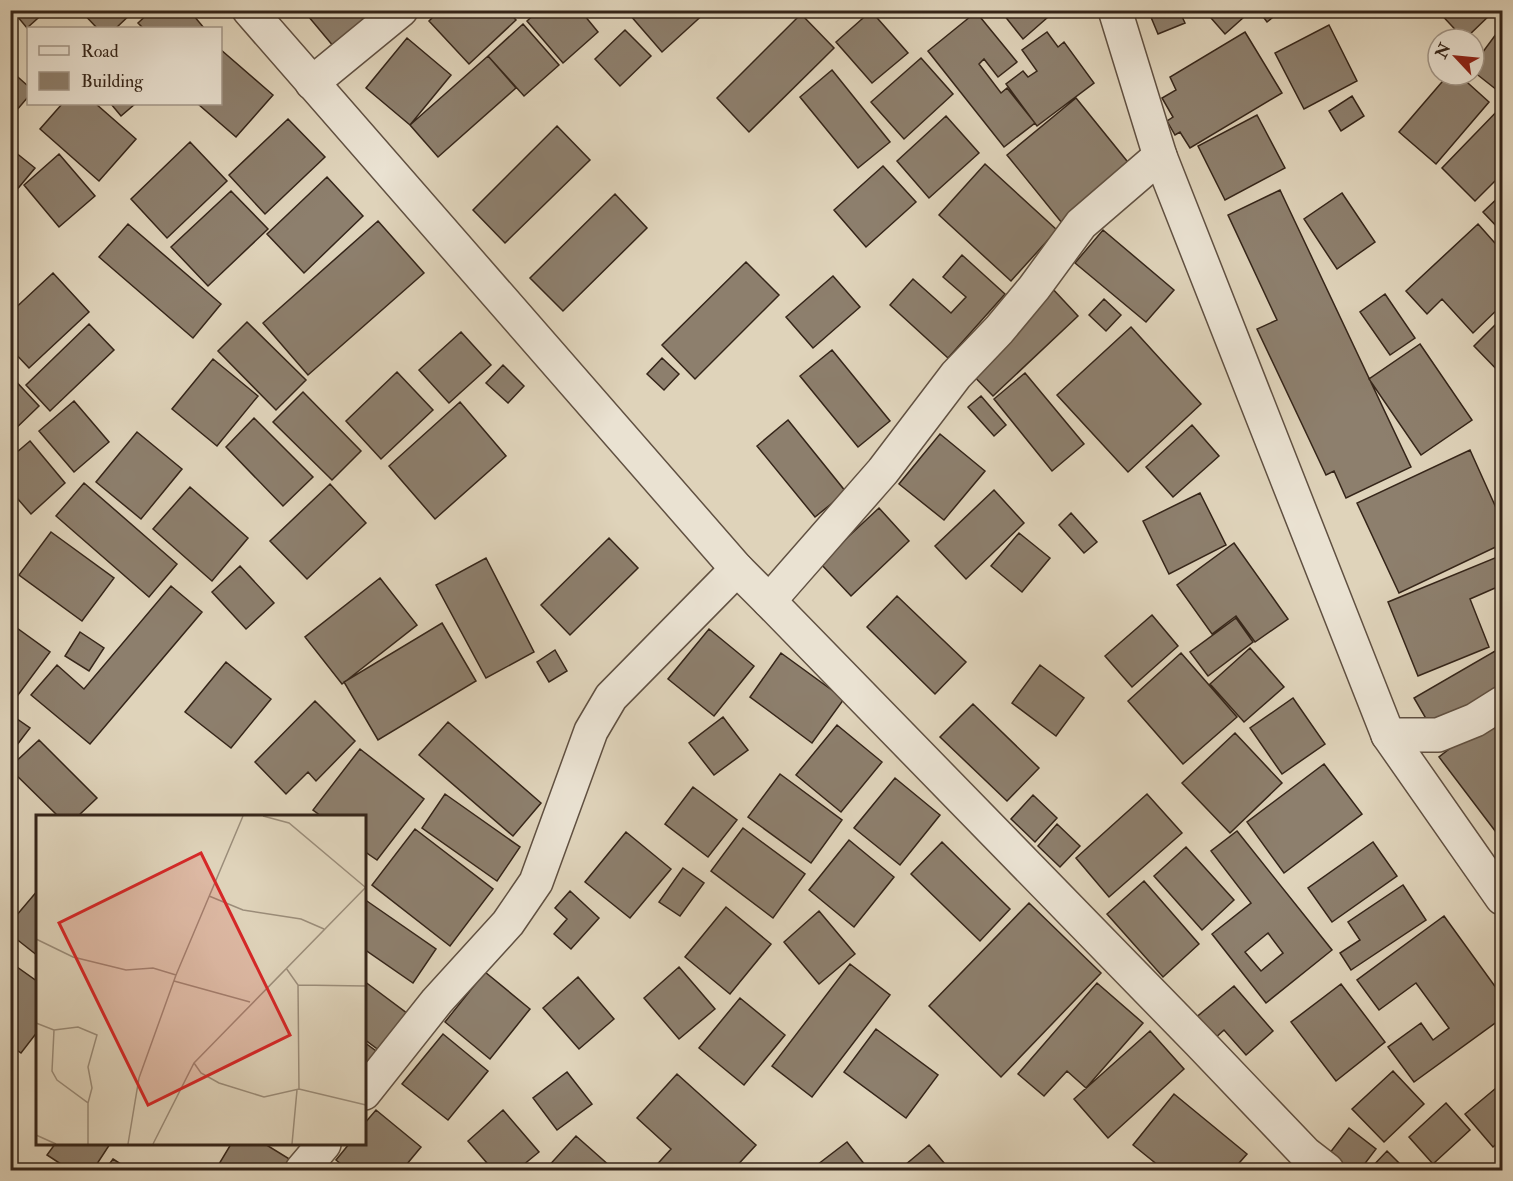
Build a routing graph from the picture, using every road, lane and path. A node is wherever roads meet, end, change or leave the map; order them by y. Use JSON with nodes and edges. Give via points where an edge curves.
{"nodes":[{"id":1,"x":249,"y":10,"type":"edge"},
{"id":2,"x":401,"y":10,"type":"edge"},
{"id":3,"x":1115,"y":10,"type":"edge"},
{"id":4,"x":312,"y":83,"type":"junction"},
{"id":5,"x":1160,"y":156,"type":"junction"},
{"id":6,"x":737,"y":569,"type":"junction"},
{"id":7,"x":769,"y":601,"type":"junction"},
{"id":8,"x":1503,"y":703,"type":"edge"},
{"id":9,"x":1388,"y":735,"type":"junction"},
{"id":10,"x":1503,"y":898,"type":"edge"},
{"id":11,"x":366,"y":1090,"type":"edge"},
{"id":12,"x":322,"y":1145,"type":"edge"},
{"id":13,"x":303,"y":1170,"type":"edge"},
{"id":14,"x":1327,"y":1170,"type":"edge"}],
"edges":[{"from":1,"to":4,"type":"street"},
{"from":2,"to":4,"type":"street"},
{"from":3,"to":5,"type":"street"},
{"from":4,"to":6,"type":"street"},
{"from":5,"to":7,"type":"street","via":[[1081,224],[1034,288],[956,375],[883,471]]},
{"from":5,"to":9,"type":"street"},
{"from":6,"to":7,"type":"street"},
{"from":6,"to":11,"type":"street","via":[[611,697],[591,731],[536,882],[508,923],[437,1001]]},
{"from":7,"to":14,"type":"street","via":[[1305,1153]]},
{"from":8,"to":9,"type":"street","via":[[1438,735]]},
{"from":9,"to":10,"type":"street"},
{"from":12,"to":13,"type":"street"}]}
